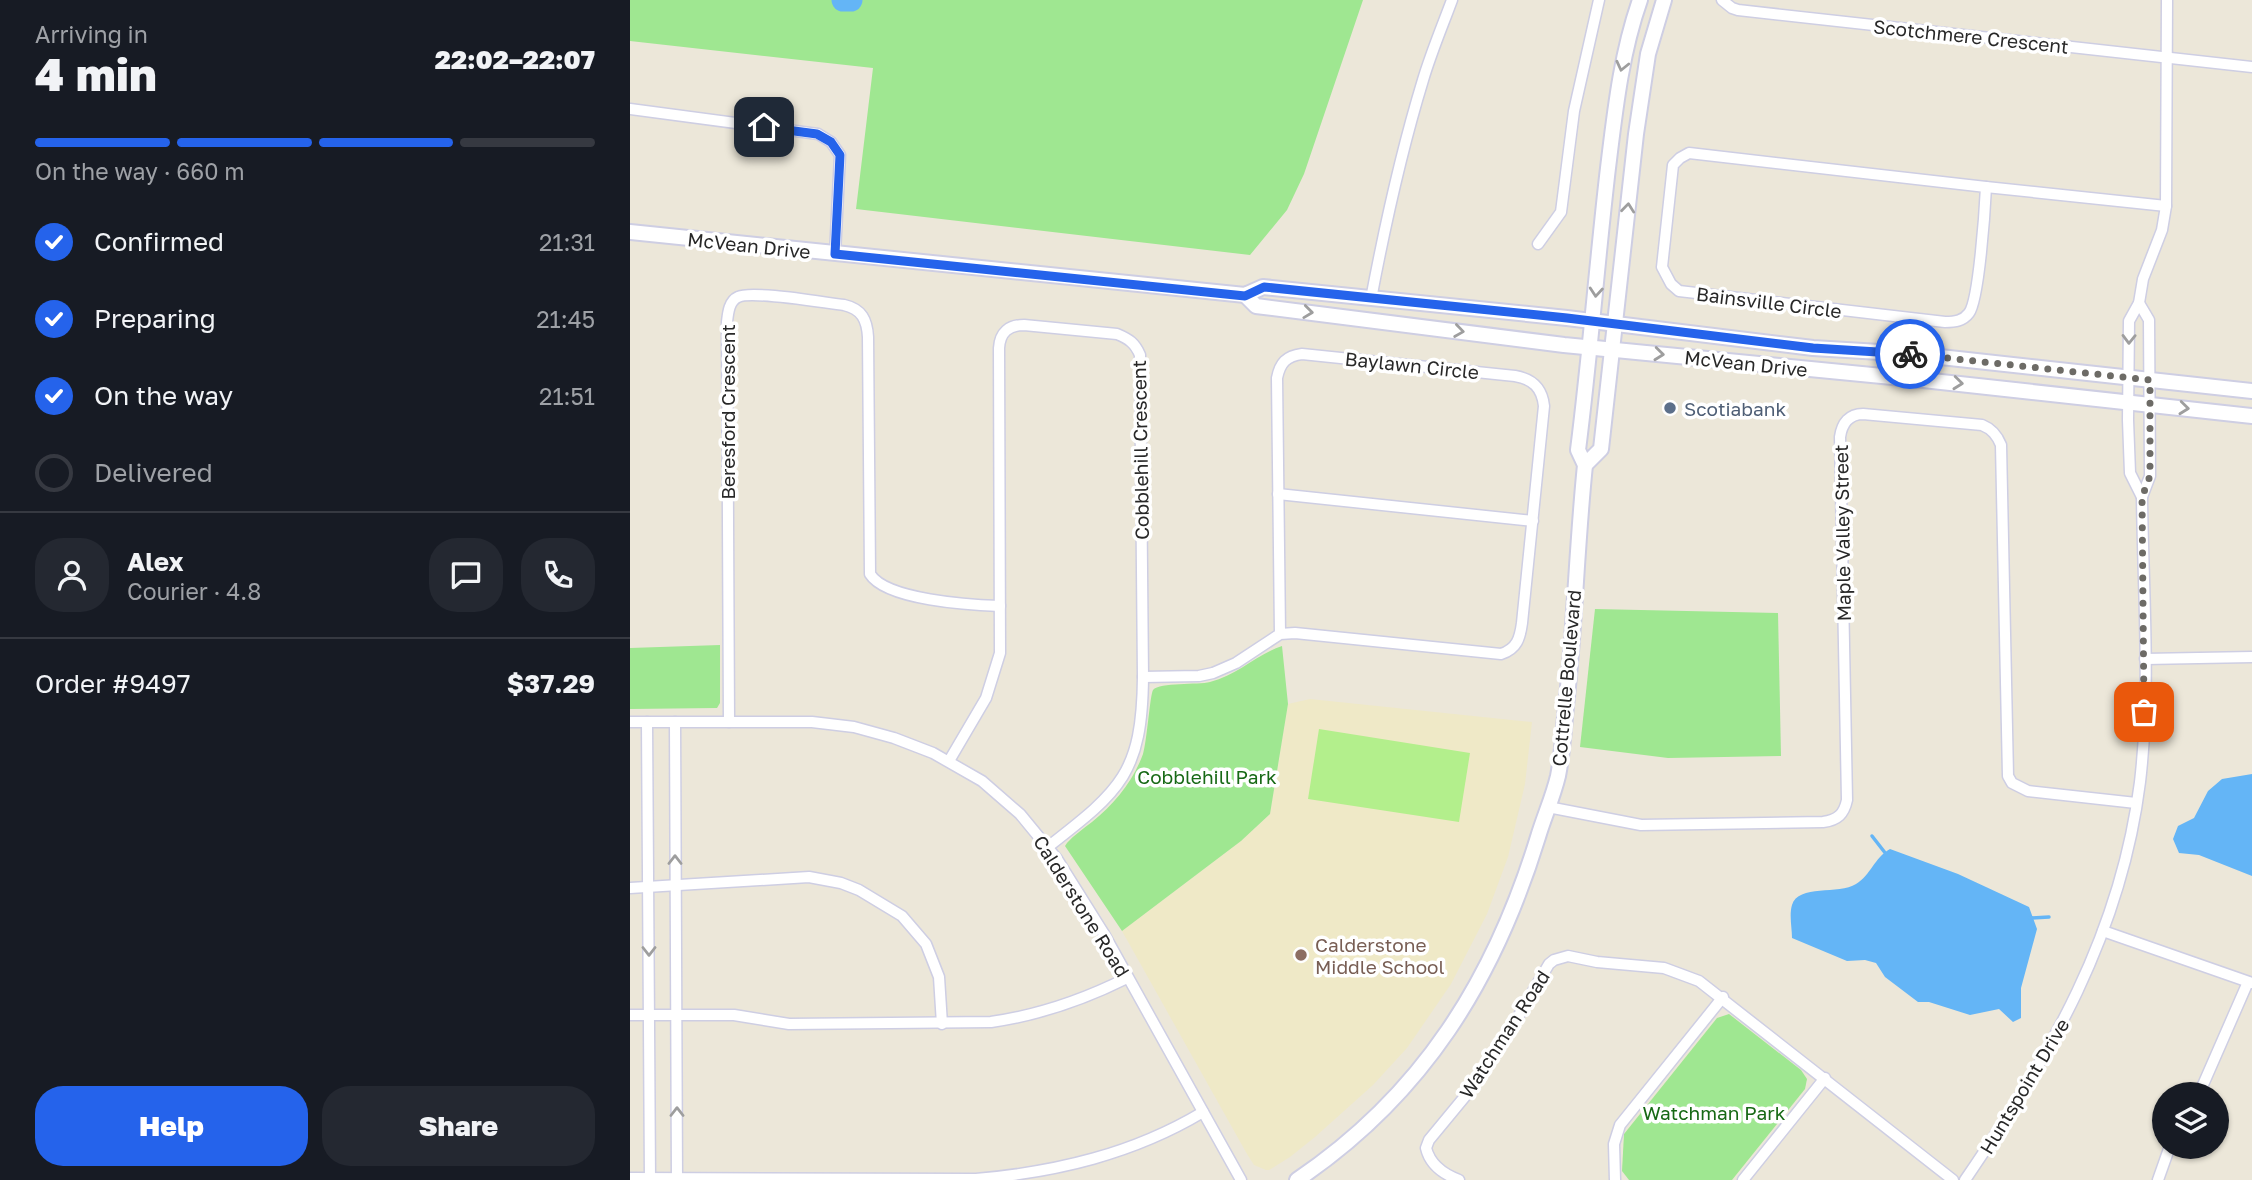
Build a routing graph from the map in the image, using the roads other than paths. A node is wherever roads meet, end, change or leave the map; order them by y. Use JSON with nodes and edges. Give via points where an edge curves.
{"nodes":[{"id":1,"x":1452,"y":0,"type":"edge"},
{"id":2,"x":1599,"y":0,"type":"edge"},
{"id":3,"x":1640,"y":0,"type":"edge"},
{"id":4,"x":1664,"y":0,"type":"edge"},
{"id":5,"x":1722,"y":0,"type":"edge"},
{"id":6,"x":2167,"y":0,"type":"edge"},
{"id":7,"x":2167,"y":58,"type":"junction"},
{"id":8,"x":2252,"y":67,"type":"edge"},
{"id":9,"x":630,"y":109,"type":"edge"},
{"id":10,"x":1986,"y":187,"type":"junction"},
{"id":11,"x":2166,"y":206,"type":"junction"},
{"id":12,"x":630,"y":232,"type":"edge"},
{"id":13,"x":1538,"y":244,"type":"dead end"},
{"id":14,"x":835,"y":254,"type":"junction"},
{"id":15,"x":1245,"y":296,"type":"junction"},
{"id":16,"x":1371,"y":299,"type":"junction"},
{"id":17,"x":2139,"y":303,"type":"junction"},
{"id":18,"x":1593,"y":322,"type":"junction"},
{"id":19,"x":1616,"y":324,"type":"junction"},
{"id":20,"x":1591,"y":347,"type":"junction"},
{"id":21,"x":1614,"y":349,"type":"junction"},
{"id":22,"x":2129,"y":378,"type":"junction"},
{"id":23,"x":2150,"y":380,"type":"junction"},
{"id":24,"x":2252,"y":391,"type":"edge"},
{"id":25,"x":2128,"y":402,"type":"junction"},
{"id":26,"x":2150,"y":405,"type":"junction"},
{"id":27,"x":2252,"y":416,"type":"edge"},
{"id":28,"x":1585,"y":466,"type":"junction"},
{"id":29,"x":1278,"y":494,"type":"junction"},
{"id":30,"x":2142,"y":497,"type":"junction"},
{"id":31,"x":1533,"y":521,"type":"junction"},
{"id":32,"x":1000,"y":606,"type":"junction"},
{"id":33,"x":1280,"y":634,"type":"junction"},
{"id":34,"x":2252,"y":657,"type":"edge"},
{"id":35,"x":2145,"y":659,"type":"junction"},
{"id":36,"x":1143,"y":677,"type":"junction"},
{"id":37,"x":630,"y":722,"type":"edge"},
{"id":38,"x":647,"y":722,"type":"junction"},
{"id":39,"x":675,"y":722,"type":"junction"},
{"id":40,"x":729,"y":722,"type":"junction"},
{"id":41,"x":948,"y":761,"type":"junction"},
{"id":42,"x":2136,"y":803,"type":"junction"},
{"id":43,"x":1548,"y":807,"type":"junction"},
{"id":44,"x":1049,"y":846,"type":"junction"},
{"id":45,"x":676,"y":886,"type":"junction"},
{"id":46,"x":649,"y":887,"type":"junction"},
{"id":47,"x":630,"y":888,"type":"edge"},
{"id":48,"x":2103,"y":931,"type":"junction"},
{"id":49,"x":1128,"y":978,"type":"junction"},
{"id":50,"x":2250,"y":983,"type":"edge"},
{"id":51,"x":1723,"y":997,"type":"junction"},
{"id":52,"x":677,"y":1014,"type":"junction"},
{"id":53,"x":630,"y":1015,"type":"edge"},
{"id":54,"x":649,"y":1015,"type":"junction"},
{"id":55,"x":942,"y":1024,"type":"junction"},
{"id":56,"x":1825,"y":1078,"type":"junction"},
{"id":57,"x":2205,"y":1082,"type":"edge"},
{"id":58,"x":1203,"y":1112,"type":"junction"},
{"id":59,"x":2165,"y":1159,"type":"edge"},
{"id":60,"x":630,"y":1178,"type":"edge"},
{"id":61,"x":650,"y":1179,"type":"edge"},
{"id":62,"x":677,"y":1179,"type":"edge"},
{"id":63,"x":1241,"y":1180,"type":"edge"},
{"id":64,"x":1297,"y":1180,"type":"edge"},
{"id":65,"x":1459,"y":1180,"type":"edge"},
{"id":66,"x":1615,"y":1180,"type":"edge"},
{"id":67,"x":1743,"y":1180,"type":"edge"},
{"id":68,"x":1953,"y":1180,"type":"edge"},
{"id":69,"x":1965,"y":1180,"type":"edge"},
{"id":70,"x":2158,"y":1180,"type":"edge"}],
"edges":[{"from":1,"to":16,"type":"street","via":[[1423,78],[1397,170]]},
{"from":2,"to":13,"type":"street","via":[[1574,111],[1561,212]]},
{"from":3,"to":18,"type":"main road","name":"Cottrelle Boulevard","one_way":true,"via":[[1619,79]]},
{"from":19,"to":4,"type":"main road","name":"Cottrelle Boulevard","one_way":true,"via":[[1636,134],[1648,54]]},
{"from":5,"to":7,"type":"street","name":"Scotchmere Crescent","via":[[1738,10]]},
{"from":6,"to":7,"type":"street"},
{"from":7,"to":8,"type":"street","name":"Scotchmere Crescent"},
{"from":7,"to":11,"type":"street","name":"Huntspoint Drive"},
{"from":9,"to":14,"type":"street","via":[[817,134],[831,142],[840,155]]},
{"from":10,"to":10,"type":"street","name":"Bainsville Circle","via":[[1689,153],[1673,165],[1670,176],[1662,267],[1671,284],[1688,293],[1955,322],[1968,314],[1974,302]]},
{"from":10,"to":11,"type":"street","name":"Bainsville Circle"},
{"from":11,"to":17,"type":"street","name":"Huntspoint Drive"},
{"from":12,"to":14,"type":"main road","name":"McVean Drive"},
{"from":14,"to":15,"type":"main road","name":"McVean Drive"},
{"from":15,"to":16,"type":"main road","name":"McVean Drive","via":[[1264,287]]},
{"from":15,"to":20,"type":"main road","name":"McVean Drive","one_way":true,"via":[[1256,306]]},
{"from":16,"to":18,"type":"main road","name":"McVean Drive"},
{"from":17,"to":22,"type":"street","name":"Huntspoint Drive","one_way":true,"via":[[2129,321]]},
{"from":17,"to":23,"type":"street","name":"Huntspoint Drive","via":[[2149,320]]},
{"from":18,"to":19,"type":"main road","name":"McVean Drive"},
{"from":18,"to":20,"type":"main road","name":"Cottrelle Boulevard"},
{"from":19,"to":21,"type":"main road","name":"Cottrelle Boulevard"},
{"from":19,"to":22,"type":"main road","name":"McVean Drive"},
{"from":20,"to":21,"type":"main road","name":"McVean Drive"},
{"from":20,"to":28,"type":"main road","name":"Cottrelle Boulevard","via":[[1578,450]]},
{"from":21,"to":25,"type":"main road","name":"McVean Drive","one_way":true},
{"from":21,"to":28,"type":"main road","name":"Cottrelle Boulevard","via":[[1601,449]]},
{"from":22,"to":23,"type":"main road","name":"McVean Drive"},
{"from":22,"to":25,"type":"street","name":"Huntspoint Drive"},
{"from":23,"to":24,"type":"main road","name":"McVean Drive"},
{"from":23,"to":26,"type":"street","name":"Huntspoint Drive"},
{"from":25,"to":26,"type":"main road","name":"McVean Drive"},
{"from":25,"to":30,"type":"street","name":"Huntspoint Drive","via":[[2130,472]]},
{"from":26,"to":27,"type":"main road","name":"McVean Drive","one_way":true},
{"from":26,"to":30,"type":"street","name":"Huntspoint Drive","via":[[2150,476]]},
{"from":28,"to":43,"type":"main road","name":"Cottrelle Boulevard","via":[[1562,744]]},
{"from":29,"to":31,"type":"street"},
{"from":29,"to":31,"type":"street","name":"Baylawn Circle","via":[[1277,378],[1279,367],[1292,356],[1516,376],[1529,379],[1543,397]]},
{"from":29,"to":33,"type":"street","name":"Baylawn Circle"},
{"from":30,"to":35,"type":"street","name":"Huntspoint Drive"},
{"from":31,"to":33,"type":"street","name":"Baylawn Circle","via":[[1521,633],[1507,652]]},
{"from":32,"to":36,"type":"street","name":"Cobblehill Crescent","via":[[1002,336],[1011,327],[1024,325],[1129,338],[1140,355]]},
{"from":32,"to":40,"type":"street","name":"Beresford Crescent","via":[[953,603],[889,589],[870,574],[868,337],[861,312],[844,305],[739,296],[731,303],[727,322]]},
{"from":32,"to":41,"type":"street","name":"Cobblehill Crescent","via":[[1000,653],[993,679]]},
{"from":33,"to":36,"type":"street","via":[[1213,673]]},
{"from":34,"to":35,"type":"street"},
{"from":35,"to":42,"type":"street","name":"Huntspoint Drive"},
{"from":36,"to":44,"type":"street","name":"Cobblehill Crescent","via":[[1141,728],[1124,775],[1099,806]]},
{"from":37,"to":38,"type":"street","name":"Calderstone Road"},
{"from":38,"to":39,"type":"street","name":"Calderstone Road"},
{"from":38,"to":46,"type":"street"},
{"from":39,"to":40,"type":"street","name":"Calderstone Road"},
{"from":45,"to":39,"type":"street","one_way":true},
{"from":40,"to":41,"type":"street","name":"Calderstone Road","via":[[855,727],[904,741]]},
{"from":41,"to":44,"type":"street","name":"Calderstone Road","via":[[1003,798]]},
{"from":42,"to":43,"type":"street","name":"Maple Valley Street","via":[[2028,791],[2008,776],[1998,438],[1982,425],[1857,414],[1846,420],[1840,436],[1847,800],[1841,815],[1823,822],[1641,825]]},
{"from":42,"to":48,"type":"street","name":"Huntspoint Drive"},
{"from":43,"to":64,"type":"main road","name":"Cottrelle Boulevard","via":[[1513,912],[1466,1004],[1400,1091],[1350,1140]]},
{"from":44,"to":49,"type":"street","name":"Calderstone Road"},
{"from":45,"to":46,"type":"street"},
{"from":45,"to":52,"type":"street"},
{"from":45,"to":55,"type":"street","via":[[809,877],[870,895],[902,916],[926,944],[939,977]]},
{"from":46,"to":47,"type":"street"},
{"from":46,"to":54,"type":"street","one_way":true},
{"from":48,"to":50,"type":"street"},
{"from":48,"to":69,"type":"street","name":"Huntspoint Drive","via":[[2058,1034]]},
{"from":49,"to":55,"type":"street","via":[[1041,1013]]},
{"from":49,"to":58,"type":"street","name":"Calderstone Road"},
{"from":50,"to":57,"type":"street"},
{"from":51,"to":56,"type":"street","name":"Watchman Road"},
{"from":51,"to":65,"type":"street","name":"Watchman Road","via":[[1699,981],[1664,968],[1567,956],[1554,960],[1486,1068],[1429,1140],[1426,1148],[1433,1164]]},
{"from":51,"to":66,"type":"street","via":[[1620,1125],[1614,1144]]},
{"from":52,"to":54,"type":"street"},
{"from":52,"to":55,"type":"street","via":[[734,1015],[789,1024]]},
{"from":62,"to":52,"type":"street","one_way":true},
{"from":53,"to":54,"type":"street"},
{"from":54,"to":61,"type":"street"},
{"from":56,"to":67,"type":"street"},
{"from":56,"to":68,"type":"street","name":"Watchman Road"},
{"from":58,"to":62,"type":"street","via":[[1160,1135],[1101,1157],[1009,1176]]},
{"from":58,"to":63,"type":"street","name":"Calderstone Road"},
{"from":59,"to":70,"type":"street"},
{"from":60,"to":61,"type":"street"},
{"from":61,"to":62,"type":"street"}]}
